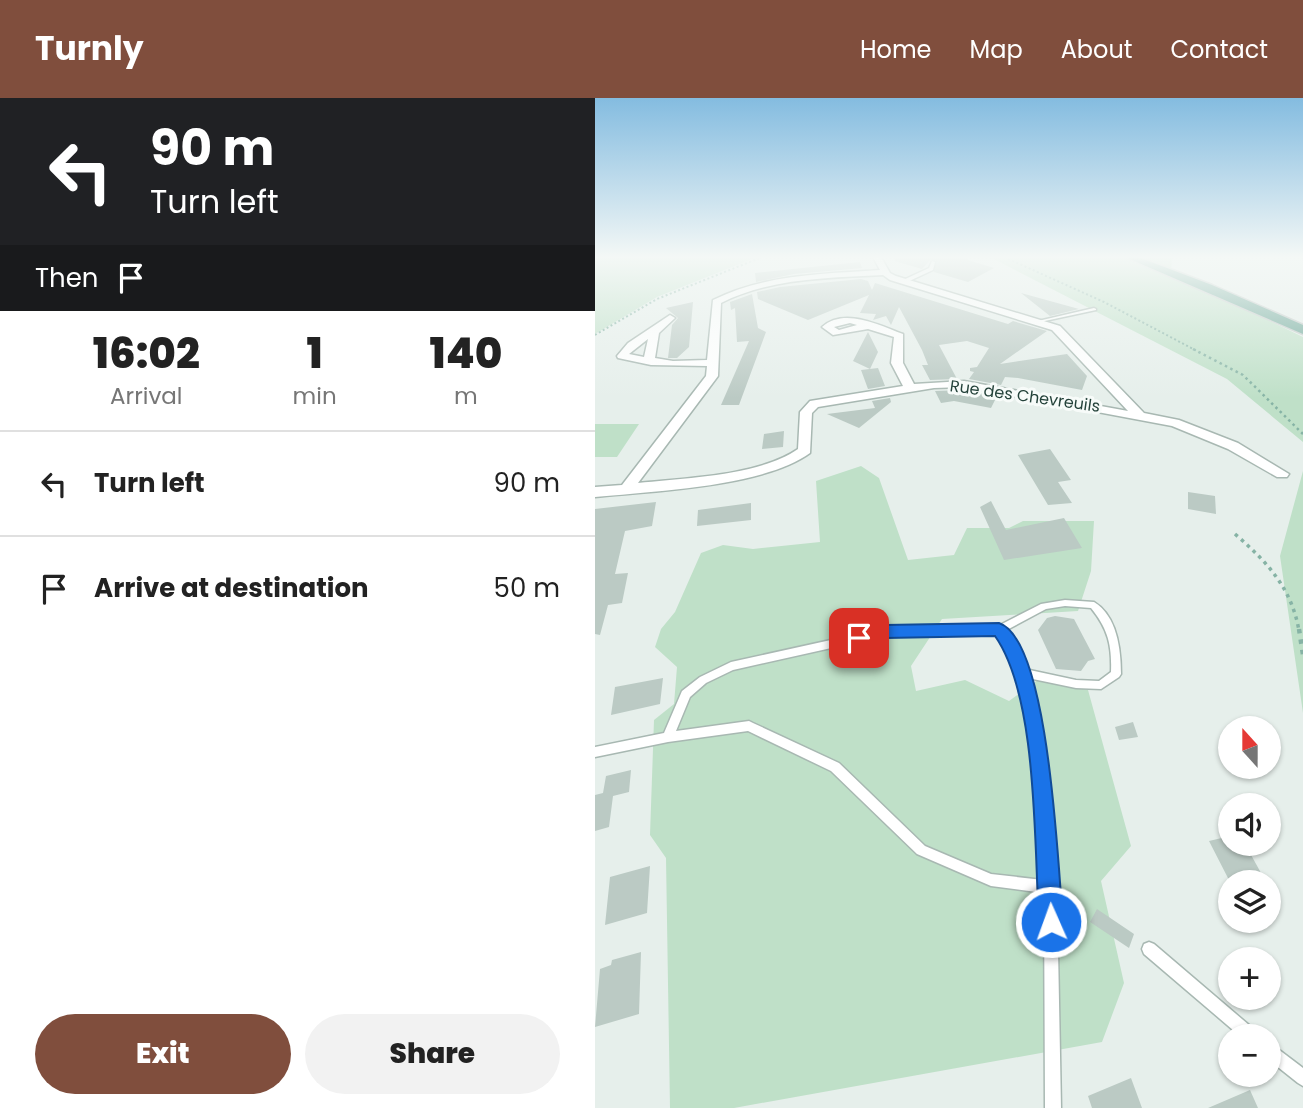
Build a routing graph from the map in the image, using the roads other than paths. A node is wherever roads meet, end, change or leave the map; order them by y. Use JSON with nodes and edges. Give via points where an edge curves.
{"nodes":[{"id":1,"x":716,"y":304,"type":"edge"},
{"id":2,"x":981,"y":304,"type":"edge"},
{"id":3,"x":1246,"y":304,"type":"edge"},
{"id":4,"x":1094,"y":309,"type":"dead end"},
{"id":5,"x":670,"y":318,"type":"dead end"},
{"id":6,"x":1040,"y":321,"type":"junction"},
{"id":7,"x":868,"y":326,"type":"dead end"},
{"id":8,"x":655,"y":329,"type":"junction"},
{"id":9,"x":1303,"y":330,"type":"edge"},
{"id":10,"x":651,"y":362,"type":"junction"},
{"id":11,"x":712,"y":363,"type":"junction"},
{"id":12,"x":910,"y":388,"type":"junction"},
{"id":13,"x":1138,"y":414,"type":"junction"},
{"id":14,"x":1282,"y":474,"type":"dead end"},
{"id":15,"x":626,"y":489,"type":"junction"},
{"id":16,"x":595,"y":492,"type":"edge"},
{"id":17,"x":999,"y":629,"type":"junction"},
{"id":18,"x":1021,"y":672,"type":"junction"},
{"id":19,"x":668,"y":737,"type":"junction"},
{"id":20,"x":595,"y":752,"type":"edge"},
{"id":21,"x":1050,"y":887,"type":"junction"},
{"id":22,"x":1149,"y":949,"type":"dead end"},
{"id":23,"x":1237,"y":1024,"type":"edge"},
{"id":24,"x":1281,"y":1060,"type":"edge"},
{"id":25,"x":1303,"y":1077,"type":"edge"},
{"id":26,"x":1053,"y":1108,"type":"edge"}],
"edges":[{"from":1,"to":11,"type":"street"},
{"from":2,"to":6,"type":"street"},
{"from":3,"to":9,"type":"main road"},
{"from":4,"to":6,"type":"lane"},
{"from":5,"to":8,"type":"street"},
{"from":6,"to":13,"type":"street","via":[[1066,335]]},
{"from":7,"to":12,"type":"street","via":[[901,338],[896,360]]},
{"from":8,"to":10,"type":"street","via":[[648,356]]},
{"from":8,"to":10,"type":"street","via":[[622,356]]},
{"from":10,"to":11,"type":"street"},
{"from":11,"to":15,"type":"street","via":[[712,376]]},
{"from":12,"to":13,"type":"street","name":"Rue des Chevreuils","via":[[964,384]]},
{"from":12,"to":15,"type":"street","name":"Rue des Chevreuils","via":[[814,404],[806,412],[805,450],[787,462]]},
{"from":13,"to":14,"type":"street","name":"Rue des Chevreuils","via":[[1201,432]]},
{"from":15,"to":16,"type":"street","name":"Rue des Chevreuils"},
{"from":17,"to":18,"type":"lane","via":[[1016,652]]},
{"from":17,"to":18,"type":"lane","via":[[1048,603],[1094,605],[1117,645],[1116,674],[1101,685]]},
{"from":17,"to":19,"type":"lane","via":[[885,632],[731,666],[685,694]]},
{"from":18,"to":21,"type":"lane","via":[[1035,721]]},
{"from":19,"to":20,"type":"lane"},
{"from":19,"to":21,"type":"lane","via":[[749,726],[835,767],[921,850],[991,880]]},
{"from":21,"to":26,"type":"lane"},
{"from":22,"to":23,"type":"lane"},
{"from":24,"to":25,"type":"lane"}]}
